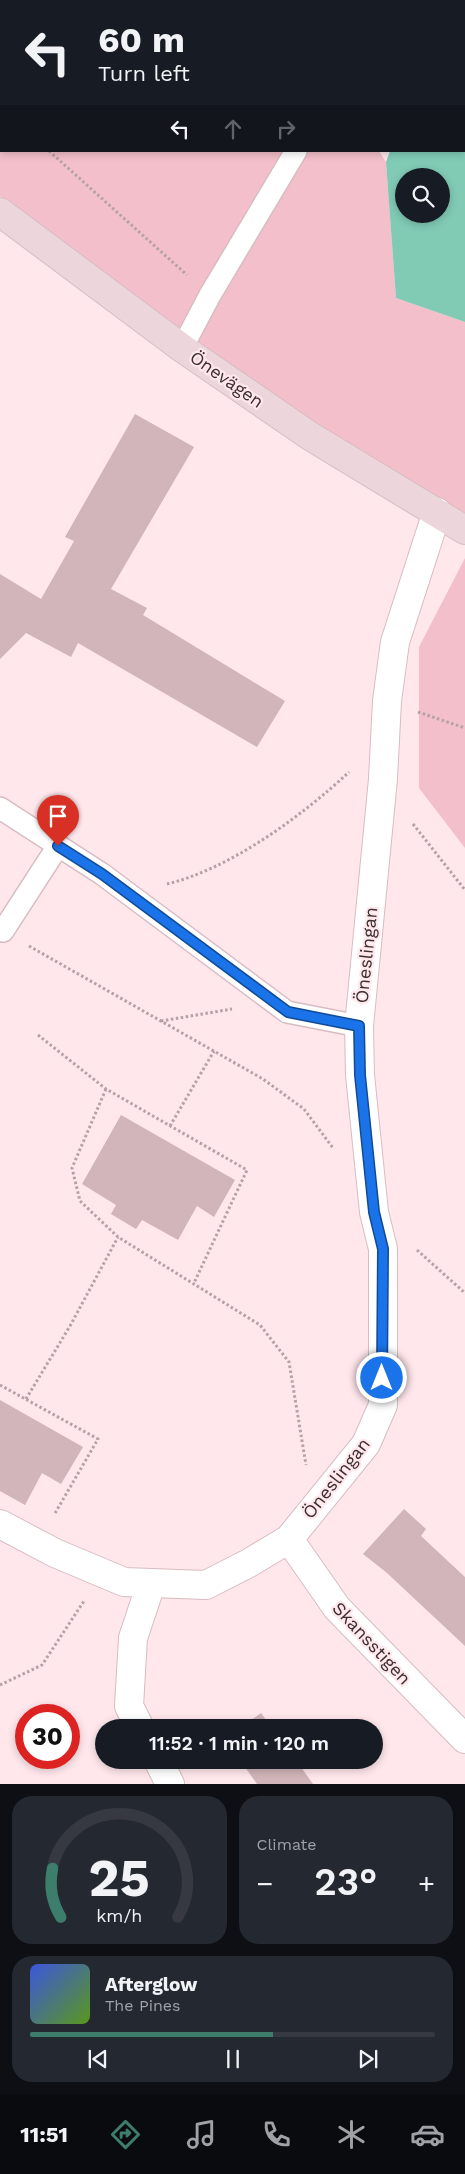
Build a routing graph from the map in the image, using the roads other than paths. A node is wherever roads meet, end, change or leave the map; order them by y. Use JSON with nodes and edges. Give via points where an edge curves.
{"nodes":[{"id":1,"x":295,"y":152,"type":"edge"},
{"id":2,"x":0,"y":212,"type":"edge"},
{"id":3,"x":182,"y":348,"type":"junction"},
{"id":4,"x":437,"y":512,"type":"junction"},
{"id":5,"x":465,"y":530,"type":"edge"},
{"id":6,"x":0,"y":808,"type":"edge"},
{"id":7,"x":58,"y":846,"type":"junction"},
{"id":8,"x":3,"y":931,"type":"road end"},
{"id":9,"x":359,"y":1026,"type":"junction"},
{"id":10,"x":0,"y":1524,"type":"edge"},
{"id":11,"x":289,"y":1539,"type":"junction"},
{"id":12,"x":151,"y":1584,"type":"junction"},
{"id":13,"x":136,"y":1719,"type":"edge"},
{"id":14,"x":465,"y":1739,"type":"edge"},
{"id":15,"x":162,"y":1769,"type":"edge"},
{"id":16,"x":170,"y":1784,"type":"edge"}],
"edges":[{"from":1,"to":3,"type":"lane"},
{"from":2,"to":3,"type":"street","name":"Önevägen"},
{"from":3,"to":4,"type":"street","name":"Önevägen","via":[[310,436]]},
{"from":4,"to":5,"type":"street","name":"Önevägen"},
{"from":4,"to":9,"type":"street","name":"Öneslingan","via":[[395,642]]},
{"from":6,"to":7,"type":"lane"},
{"from":7,"to":8,"type":"lane"},
{"from":7,"to":9,"type":"lane","via":[[128,893],[288,1012]]},
{"from":9,"to":11,"type":"street","name":"Öneslingan","via":[[360,1075],[374,1212],[383,1249],[383,1405],[366,1444]]},
{"from":10,"to":12,"type":"street","name":"Öneslingan","via":[[124,1582]]},
{"from":11,"to":12,"type":"street","name":"Öneslingan","via":[[206,1585]]},
{"from":11,"to":14,"type":"street","name":"Skansstigen","via":[[337,1608]]},
{"from":12,"to":13,"type":"street","via":[[133,1638],[129,1706]]},
{"from":15,"to":16,"type":"street"}]}
